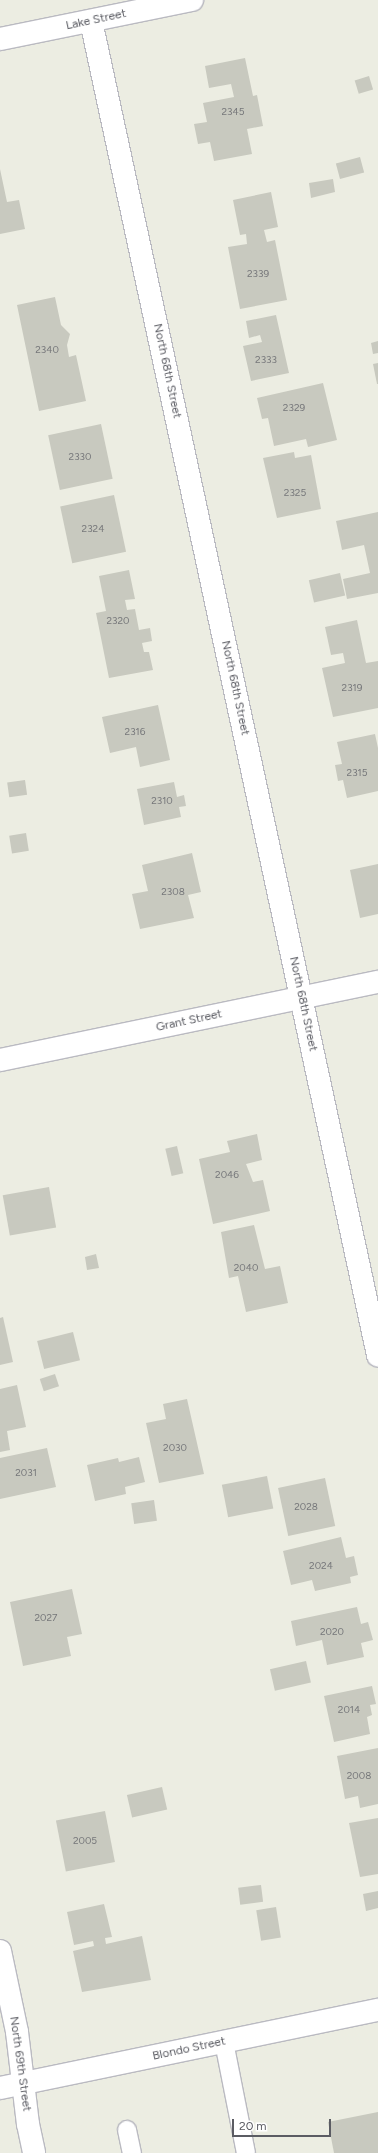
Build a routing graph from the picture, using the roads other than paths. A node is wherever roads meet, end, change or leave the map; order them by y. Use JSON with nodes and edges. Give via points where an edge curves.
{"nodes":[{"id":1,"x":178,"y":1,"type":"edge"},
{"id":2,"x":91,"y":21,"type":"junction"},
{"id":3,"x":0,"y":40,"type":"edge"},
{"id":4,"x":378,"y":982,"type":"edge"},
{"id":5,"x":301,"y":998,"type":"junction"},
{"id":6,"x":0,"y":1060,"type":"edge"},
{"id":7,"x":378,"y":1355,"type":"edge"},
{"id":8,"x":0,"y":1951,"type":"edge"},
{"id":9,"x":378,"y":2010,"type":"edge"},
{"id":10,"x":224,"y":2042,"type":"junction"},
{"id":11,"x":24,"y":2083,"type":"junction"},
{"id":12,"x":0,"y":2088,"type":"edge"},
{"id":13,"x":127,"y":2130,"type":"dead end"},
{"id":14,"x":34,"y":2153,"type":"edge"},
{"id":15,"x":132,"y":2153,"type":"edge"},
{"id":16,"x":246,"y":2153,"type":"edge"}],
"edges":[{"from":1,"to":2,"type":"street","name":"Lake Street"},
{"from":2,"to":3,"type":"street","name":"Lake Street"},
{"from":2,"to":5,"type":"street","name":"North 68th Street"},
{"from":4,"to":5,"type":"street","name":"Grant Street"},
{"from":5,"to":6,"type":"street","name":"Grant Street"},
{"from":5,"to":7,"type":"street","name":"North 68th Street"},
{"from":8,"to":11,"type":"street","name":"North 69th Street","via":[[17,2032]]},
{"from":9,"to":10,"type":"street","name":"Blondo Street"},
{"from":10,"to":11,"type":"street","name":"Blondo Street"},
{"from":10,"to":16,"type":"lane"},
{"from":11,"to":12,"type":"street","name":"Blondo Street"},
{"from":11,"to":14,"type":"street","name":"North 69th Street"},
{"from":13,"to":15,"type":"lane"}]}
